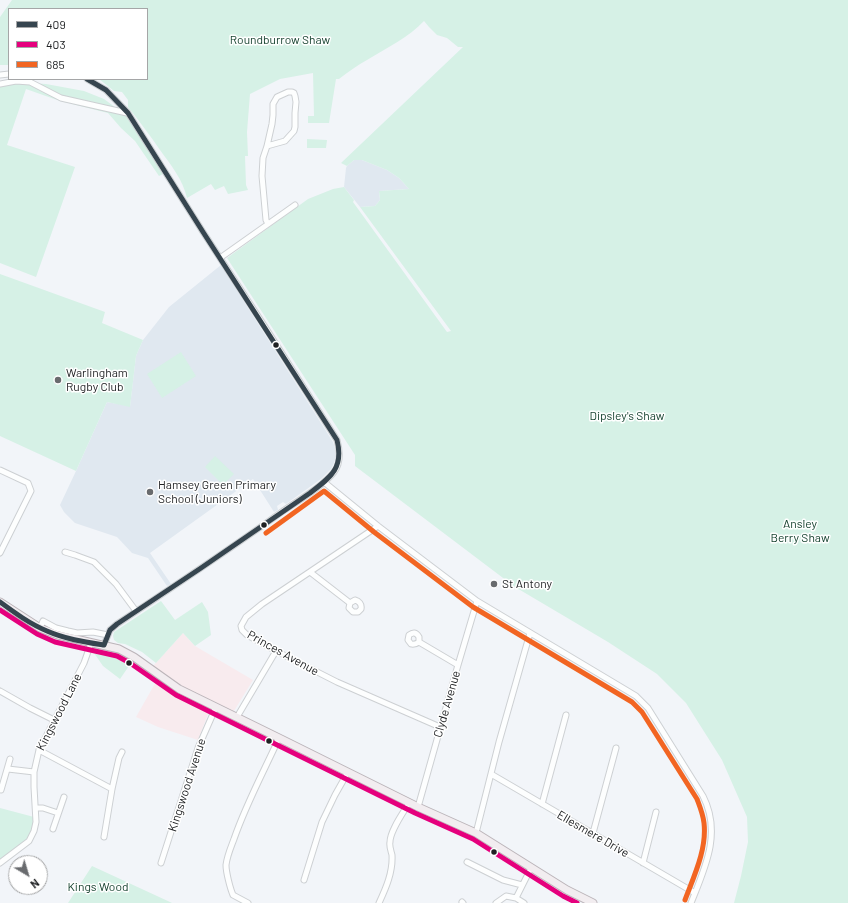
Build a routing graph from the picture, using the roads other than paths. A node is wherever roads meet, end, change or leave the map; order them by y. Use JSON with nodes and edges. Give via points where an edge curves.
{"nodes":[{"id":1,"x":90,"y":80,"type":"edge"},
{"id":2,"x":0,"y":84,"type":"edge"},
{"id":3,"x":128,"y":113,"type":"junction"},
{"id":4,"x":267,"y":146,"type":"junction"},
{"id":5,"x":295,"y":205,"type":"dead end"},
{"id":6,"x":268,"y":224,"type":"junction"},
{"id":7,"x":220,"y":258,"type":"junction"},
{"id":8,"x":0,"y":470,"type":"edge"},
{"id":9,"x":324,"y":482,"type":"junction"},
{"id":10,"x":378,"y":526,"type":"junction"},
{"id":11,"x":65,"y":552,"type":"dead end"},
{"id":12,"x":0,"y":553,"type":"edge"},
{"id":13,"x":310,"y":572,"type":"junction"},
{"id":14,"x":477,"y":601,"type":"junction"},
{"id":15,"x":0,"y":602,"type":"edge"},
{"id":16,"x":350,"y":603,"type":"dead end"},
{"id":17,"x":136,"y":611,"type":"junction"},
{"id":18,"x":40,"y":628,"type":"junction"},
{"id":19,"x":530,"y":633,"type":"junction"},
{"id":20,"x":108,"y":635,"type":"junction"},
{"id":21,"x":419,"y":642,"type":"dead end"},
{"id":22,"x":91,"y":643,"type":"junction"},
{"id":23,"x":104,"y":645,"type":"junction"},
{"id":24,"x":276,"y":651,"type":"junction"},
{"id":25,"x":458,"y":665,"type":"junction"},
{"id":26,"x":0,"y":690,"type":"edge"},
{"id":27,"x":216,"y":707,"type":"junction"},
{"id":28,"x":566,"y":715,"type":"dead end"},
{"id":29,"x":237,"y":717,"type":"junction"},
{"id":30,"x":54,"y":720,"type":"junction"},
{"id":31,"x":440,"y":727,"type":"junction"},
{"id":32,"x":279,"y":738,"type":"junction"},
{"id":33,"x":616,"y":748,"type":"dead end"},
{"id":34,"x":39,"y":750,"type":"junction"},
{"id":35,"x":122,"y":752,"type":"dead end"},
{"id":36,"x":10,"y":759,"type":"dead end"},
{"id":37,"x":8,"y":769,"type":"junction"},
{"id":38,"x":34,"y":772,"type":"junction"},
{"id":39,"x":348,"y":772,"type":"junction"},
{"id":40,"x":491,"y":774,"type":"junction"},
{"id":41,"x":112,"y":789,"type":"junction"},
{"id":42,"x":2,"y":790,"type":"dead end"},
{"id":43,"x":64,"y":797,"type":"dead end"},
{"id":44,"x":409,"y":803,"type":"junction"},
{"id":45,"x":542,"y":804,"type":"junction"},
{"id":46,"x":418,"y":807,"type":"junction"},
{"id":47,"x":36,"y":808,"type":"junction"},
{"id":48,"x":656,"y":812,"type":"dead end"},
{"id":49,"x":58,"y":814,"type":"junction"},
{"id":50,"x":53,"y":830,"type":"dead end"},
{"id":51,"x":476,"y":833,"type":"junction"},
{"id":52,"x":593,"y":833,"type":"junction"},
{"id":53,"x":104,"y":837,"type":"dead end"},
{"id":54,"x":471,"y":862,"type":"dead end"},
{"id":55,"x":161,"y":863,"type":"dead end"},
{"id":56,"x":643,"y":863,"type":"junction"},
{"id":57,"x":0,"y":864,"type":"edge"},
{"id":58,"x":531,"y":868,"type":"junction"},
{"id":59,"x":304,"y":880,"type":"dead end"},
{"id":60,"x":522,"y":885,"type":"junction"},
{"id":61,"x":695,"y":893,"type":"junction"},
{"id":62,"x":516,"y":898,"type":"junction"},
{"id":63,"x":248,"y":903,"type":"edge"},
{"id":64,"x":379,"y":903,"type":"edge"},
{"id":65,"x":496,"y":903,"type":"edge"},
{"id":66,"x":524,"y":903,"type":"edge"},
{"id":67,"x":593,"y":903,"type":"edge"},
{"id":68,"x":691,"y":903,"type":"edge"}],
"edges":[{"from":1,"to":3,"type":"street","via":[[106,90]]},
{"from":2,"to":3,"type":"street","via":[[30,82],[62,98]]},
{"from":3,"to":7,"type":"street"},
{"from":4,"to":4,"type":"street","via":[[286,141],[296,127],[296,102],[292,92],[274,100]]},
{"from":4,"to":6,"type":"street","via":[[262,176]]},
{"from":5,"to":6,"type":"street"},
{"from":6,"to":7,"type":"street"},
{"from":7,"to":9,"type":"street","via":[[337,440],[340,456],[338,465],[335,472]]},
{"from":8,"to":12,"type":"street","via":[[28,483],[31,491]]},
{"from":9,"to":10,"type":"street"},
{"from":9,"to":17,"type":"street","via":[[262,527]]},
{"from":10,"to":13,"type":"street","name":"Princes Avenue"},
{"from":10,"to":14,"type":"street"},
{"from":11,"to":17,"type":"street","via":[[94,562],[116,584]]},
{"from":13,"to":16,"type":"street"},
{"from":13,"to":24,"type":"street","name":"Princes Avenue","via":[[262,604],[246,617],[241,626],[247,634]]},
{"from":14,"to":19,"type":"street"},
{"from":14,"to":25,"type":"street","name":"Clyde Avenue"},
{"from":15,"to":18,"type":"main road"},
{"from":17,"to":20,"type":"street","via":[[116,624]]},
{"from":18,"to":20,"type":"street","via":[[42,622],[45,622],[68,631]]},
{"from":18,"to":22,"type":"main road"},
{"from":19,"to":40,"type":"street"},
{"from":19,"to":61,"type":"street","via":[[636,696],[659,725],[703,796],[712,820],[710,851]]},
{"from":20,"to":23,"type":"street"},
{"from":21,"to":25,"type":"street"},
{"from":22,"to":23,"type":"main road"},
{"from":22,"to":30,"type":"street","name":"Kingswood Lane","via":[[84,663]]},
{"from":23,"to":27,"type":"main road","via":[[134,657],[180,689]]},
{"from":24,"to":29,"type":"street"},
{"from":24,"to":31,"type":"street","name":"Princes Avenue","via":[[337,682]]},
{"from":25,"to":31,"type":"street","name":"Clyde Avenue"},
{"from":26,"to":30,"type":"street"},
{"from":27,"to":29,"type":"main road"},
{"from":27,"to":55,"type":"street","name":"Kingswood Avenue","via":[[198,748]]},
{"from":28,"to":45,"type":"street"},
{"from":29,"to":32,"type":"main road"},
{"from":30,"to":34,"type":"street","name":"Kingswood Lane"},
{"from":31,"to":46,"type":"street","name":"Clyde Avenue"},
{"from":32,"to":39,"type":"main road"},
{"from":32,"to":63,"type":"street","via":[[236,832],[226,866],[233,895]]},
{"from":33,"to":52,"type":"street"},
{"from":34,"to":38,"type":"street","name":"Kingswood Lane"},
{"from":34,"to":41,"type":"street"},
{"from":35,"to":41,"type":"street"},
{"from":36,"to":37,"type":"street"},
{"from":37,"to":38,"type":"street"},
{"from":37,"to":42,"type":"street"},
{"from":38,"to":47,"type":"street","name":"Kingswood Lane"},
{"from":39,"to":44,"type":"main road"},
{"from":39,"to":59,"type":"street","via":[[322,822]]},
{"from":40,"to":45,"type":"street","name":"Ellesmere Drive"},
{"from":40,"to":51,"type":"street"},
{"from":41,"to":53,"type":"street"},
{"from":43,"to":49,"type":"street"},
{"from":44,"to":46,"type":"main road"},
{"from":44,"to":64,"type":"street","via":[[392,833],[392,866],[389,882]]},
{"from":45,"to":52,"type":"street","name":"Ellesmere Drive"},
{"from":46,"to":51,"type":"main road"},
{"from":47,"to":49,"type":"street"},
{"from":47,"to":57,"type":"street","name":"Kingswood Lane","via":[[35,827],[29,841]]},
{"from":48,"to":56,"type":"street"},
{"from":49,"to":50,"type":"street"},
{"from":51,"to":58,"type":"main road"},
{"from":52,"to":56,"type":"street","name":"Ellesmere Drive"},
{"from":54,"to":60,"type":"street","via":[[503,880]]},
{"from":56,"to":61,"type":"street","name":"Ellesmere Drive"},
{"from":58,"to":60,"type":"street"},
{"from":58,"to":67,"type":"main road"},
{"from":60,"to":62,"type":"street"},
{"from":61,"to":68,"type":"street"},
{"from":62,"to":65,"type":"street","via":[[506,896]]},
{"from":62,"to":66,"type":"street"}]}
